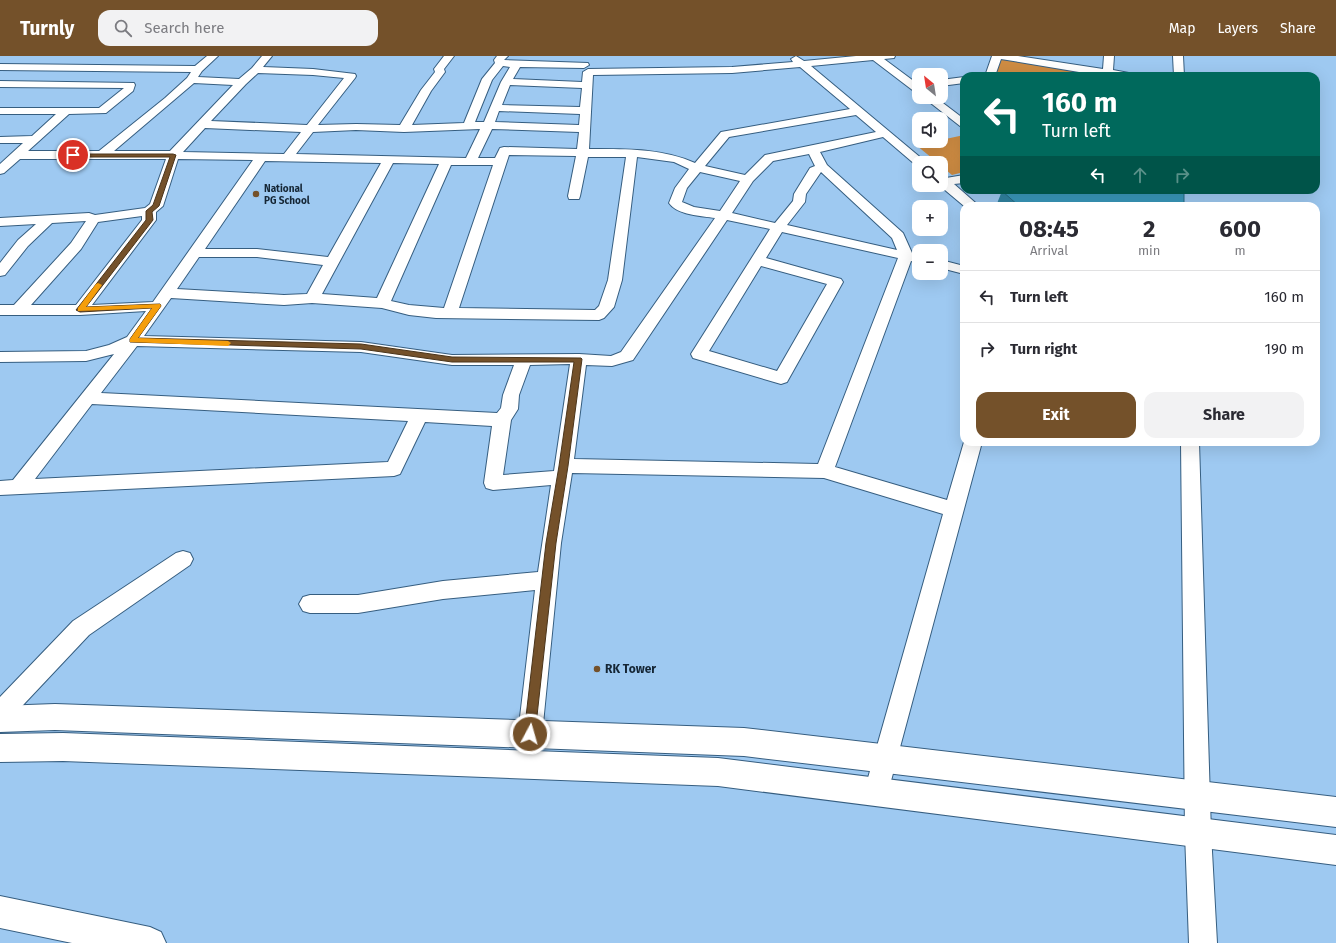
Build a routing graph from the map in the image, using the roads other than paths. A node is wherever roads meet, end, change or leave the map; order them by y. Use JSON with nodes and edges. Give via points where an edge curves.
{"nodes":[{"id":1,"x":213,"y":56,"type":"edge"},
{"id":2,"x":267,"y":56,"type":"edge"},
{"id":3,"x":450,"y":56,"type":"edge"},
{"id":4,"x":792,"y":56,"type":"edge"},
{"id":5,"x":890,"y":56,"type":"edge"},
{"id":6,"x":998,"y":56,"type":"edge"},
{"id":7,"x":1109,"y":56,"type":"edge"},
{"id":8,"x":1177,"y":56,"type":"edge"},
{"id":9,"x":876,"y":58,"type":"junction"},
{"id":10,"x":501,"y":59,"type":"edge"},
{"id":11,"x":717,"y":61,"type":"dead end"},
{"id":12,"x":517,"y":64,"type":"junction"},
{"id":13,"x":585,"y":64,"type":"edge"},
{"id":14,"x":801,"y":64,"type":"junction"},
{"id":15,"x":0,"y":67,"type":"edge"},
{"id":16,"x":198,"y":69,"type":"junction"},
{"id":17,"x":256,"y":70,"type":"junction"},
{"id":18,"x":723,"y":71,"type":"junction"},
{"id":19,"x":992,"y":72,"type":"edge"},
{"id":20,"x":1096,"y":72,"type":"edge"},
{"id":21,"x":1108,"y":72,"type":"edge"},
{"id":22,"x":1179,"y":72,"type":"edge"},
{"id":23,"x":191,"y":80,"type":"junction"},
{"id":24,"x":960,"y":81,"type":"edge"},
{"id":25,"x":242,"y":82,"type":"junction"},
{"id":26,"x":506,"y":82,"type":"junction"},
{"id":27,"x":948,"y":82,"type":"edge"},
{"id":28,"x":912,"y":83,"type":"edge"},
{"id":29,"x":0,"y":84,"type":"edge"},
{"id":30,"x":588,"y":86,"type":"junction"},
{"id":31,"x":937,"y":104,"type":"edge"},
{"id":32,"x":496,"y":108,"type":"junction"},
{"id":33,"x":0,"y":111,"type":"edge"},
{"id":34,"x":66,"y":111,"type":"junction"},
{"id":35,"x":586,"y":111,"type":"junction"},
{"id":36,"x":859,"y":111,"type":"junction"},
{"id":37,"x":960,"y":121,"type":"edge"},
{"id":38,"x":203,"y":124,"type":"junction"},
{"id":39,"x":488,"y":125,"type":"junction"},
{"id":40,"x":468,"y":126,"type":"junction"},
{"id":41,"x":585,"y":128,"type":"junction"},
{"id":42,"x":310,"y":129,"type":"junction"},
{"id":43,"x":404,"y":129,"type":"junction"},
{"id":44,"x":885,"y":133,"type":"junction"},
{"id":45,"x":34,"y":139,"type":"junction"},
{"id":46,"x":0,"y":140,"type":"edge"},
{"id":47,"x":812,"y":150,"type":"junction"},
{"id":48,"x":584,"y":153,"type":"junction"},
{"id":49,"x":632,"y":153,"type":"junction"},
{"id":50,"x":17,"y":155,"type":"junction"},
{"id":51,"x":102,"y":155,"type":"junction"},
{"id":52,"x":173,"y":155,"type":"junction"},
{"id":53,"x":913,"y":156,"type":"edge"},
{"id":54,"x":261,"y":158,"type":"junction"},
{"id":55,"x":287,"y":158,"type":"junction"},
{"id":56,"x":389,"y":160,"type":"junction"},
{"id":57,"x":447,"y":161,"type":"junction"},
{"id":58,"x":470,"y":161,"type":"junction"},
{"id":59,"x":500,"y":162,"type":"junction"},
{"id":60,"x":822,"y":166,"type":"junction"},
{"id":61,"x":697,"y":168,"type":"junction"},
{"id":62,"x":0,"y":170,"type":"edge"},
{"id":63,"x":748,"y":179,"type":"junction"},
{"id":64,"x":960,"y":179,"type":"edge"},
{"id":65,"x":948,"y":180,"type":"edge"},
{"id":66,"x":948,"y":186,"type":"edge"},
{"id":67,"x":574,"y":196,"type":"dead end"},
{"id":68,"x":967,"y":202,"type":"edge"},
{"id":69,"x":149,"y":211,"type":"junction"},
{"id":70,"x":724,"y":215,"type":"junction"},
{"id":71,"x":94,"y":219,"type":"junction"},
{"id":72,"x":47,"y":221,"type":"junction"},
{"id":73,"x":0,"y":222,"type":"edge"},
{"id":74,"x":778,"y":227,"type":"junction"},
{"id":75,"x":194,"y":253,"type":"junction"},
{"id":76,"x":912,"y":257,"type":"edge"},
{"id":77,"x":757,"y":260,"type":"junction"},
{"id":78,"x":332,"y":262,"type":"junction"},
{"id":79,"x":948,"y":266,"type":"edge"},
{"id":80,"x":960,"y":269,"type":"edge"},
{"id":81,"x":0,"y":272,"type":"edge"},
{"id":82,"x":312,"y":298,"type":"junction"},
{"id":83,"x":162,"y":299,"type":"junction"},
{"id":84,"x":382,"y":303,"type":"junction"},
{"id":85,"x":0,"y":310,"type":"edge"},
{"id":86,"x":18,"y":310,"type":"junction"},
{"id":87,"x":80,"y":310,"type":"junction"},
{"id":88,"x":450,"y":312,"type":"junction"},
{"id":89,"x":133,"y":341,"type":"junction"},
{"id":90,"x":0,"y":357,"type":"edge"},
{"id":91,"x":578,"y":359,"type":"junction"},
{"id":92,"x":524,"y":360,"type":"junction"},
{"id":93,"x":87,"y":398,"type":"junction"},
{"id":94,"x":420,"y":415,"type":"junction"},
{"id":95,"x":502,"y":420,"type":"junction"},
{"id":96,"x":972,"y":446,"type":"edge"},
{"id":97,"x":1190,"y":446,"type":"edge"},
{"id":98,"x":824,"y":471,"type":"junction"},
{"id":99,"x":563,"y":472,"type":"junction"},
{"id":100,"x":8,"y":488,"type":"edge"},
{"id":101,"x":954,"y":510,"type":"junction"},
{"id":102,"x":183,"y":559,"type":"dead end"},
{"id":103,"x":547,"y":580,"type":"junction"},
{"id":104,"x":310,"y":604,"type":"dead end"},
{"id":105,"x":0,"y":713,"type":"edge"},
{"id":106,"x":0,"y":719,"type":"edge"},
{"id":107,"x":530,"y":734,"type":"junction"},
{"id":108,"x":0,"y":748,"type":"edge"},
{"id":109,"x":886,"y":758,"type":"junction"},
{"id":110,"x":876,"y":792,"type":"junction"},
{"id":111,"x":1197,"y":795,"type":"junction"},
{"id":112,"x":1336,"y":812,"type":"edge"},
{"id":113,"x":1198,"y":833,"type":"junction"},
{"id":114,"x":1336,"y":850,"type":"edge"},
{"id":115,"x":0,"y":912,"type":"edge"},
{"id":116,"x":150,"y":943,"type":"edge"},
{"id":117,"x":1203,"y":943,"type":"edge"}],
"edges":[{"from":1,"to":16,"type":"street"},
{"from":2,"to":17,"type":"street"},
{"from":3,"to":43,"type":"street","via":[[426,90]]},
{"from":4,"to":14,"type":"street"},
{"from":5,"to":9,"type":"street"},
{"from":6,"to":19,"type":"street"},
{"from":6,"to":20,"type":"street"},
{"from":7,"to":21,"type":"street"},
{"from":8,"to":22,"type":"street"},
{"from":9,"to":14,"type":"street"},
{"from":9,"to":28,"type":"street"},
{"from":10,"to":12,"type":"street"},
{"from":10,"to":40,"type":"street","via":[[487,79]]},
{"from":11,"to":18,"type":"street"},
{"from":12,"to":13,"type":"street"},
{"from":12,"to":26,"type":"street"},
{"from":13,"to":18,"type":"street"},
{"from":13,"to":30,"type":"street"},
{"from":14,"to":18,"type":"street"},
{"from":14,"to":36,"type":"street"},
{"from":15,"to":16,"type":"street"},
{"from":16,"to":23,"type":"street"},
{"from":17,"to":25,"type":"street"},
{"from":17,"to":42,"type":"street","via":[[351,76]]},
{"from":23,"to":25,"type":"street"},
{"from":23,"to":51,"type":"street"},
{"from":24,"to":27,"type":"street"},
{"from":25,"to":38,"type":"street"},
{"from":26,"to":30,"type":"street"},
{"from":26,"to":32,"type":"street"},
{"from":29,"to":34,"type":"street","via":[[130,85],[129,89],[102,111]]},
{"from":30,"to":35,"type":"street"},
{"from":31,"to":37,"type":"street"},
{"from":32,"to":35,"type":"street"},
{"from":32,"to":39,"type":"street"},
{"from":33,"to":34,"type":"street"},
{"from":34,"to":45,"type":"street"},
{"from":35,"to":41,"type":"street"},
{"from":36,"to":44,"type":"street"},
{"from":36,"to":61,"type":"street","via":[[725,134]]},
{"from":38,"to":42,"type":"street"},
{"from":38,"to":52,"type":"street"},
{"from":39,"to":40,"type":"street"},
{"from":39,"to":41,"type":"street"},
{"from":39,"to":58,"type":"street"},
{"from":40,"to":43,"type":"street"},
{"from":41,"to":48,"type":"street"},
{"from":42,"to":43,"type":"street"},
{"from":42,"to":55,"type":"street"},
{"from":44,"to":47,"type":"street"},
{"from":44,"to":53,"type":"street"},
{"from":45,"to":46,"type":"street"},
{"from":45,"to":50,"type":"street"},
{"from":47,"to":60,"type":"street"},
{"from":47,"to":63,"type":"street","via":[[770,158]]},
{"from":48,"to":49,"type":"street"},
{"from":48,"to":59,"type":"street","via":[[504,152]]},
{"from":48,"to":67,"type":"street"},
{"from":49,"to":61,"type":"street","via":[[677,159]]},
{"from":49,"to":88,"type":"street","via":[[615,280],[606,307],[599,315]]},
{"from":50,"to":51,"type":"street"},
{"from":50,"to":62,"type":"street"},
{"from":51,"to":52,"type":"street"},
{"from":52,"to":54,"type":"street"},
{"from":52,"to":69,"type":"street","via":[[156,206]]},
{"from":54,"to":55,"type":"street"},
{"from":54,"to":75,"type":"street"},
{"from":55,"to":56,"type":"street"},
{"from":56,"to":57,"type":"street"},
{"from":56,"to":78,"type":"street"},
{"from":57,"to":58,"type":"street"},
{"from":57,"to":84,"type":"street"},
{"from":58,"to":59,"type":"street"},
{"from":59,"to":88,"type":"street"},
{"from":60,"to":74,"type":"street","via":[[814,171],[800,194],[799,202]]},
{"from":60,"to":76,"type":"street","via":[[898,236]]},
{"from":61,"to":63,"type":"street"},
{"from":61,"to":70,"type":"street","via":[[680,190],[675,203],[686,208]]},
{"from":63,"to":70,"type":"street"},
{"from":64,"to":65,"type":"street"},
{"from":66,"to":68,"type":"street"},
{"from":69,"to":71,"type":"street"},
{"from":69,"to":87,"type":"street","via":[[149,220]]},
{"from":70,"to":74,"type":"street"},
{"from":70,"to":91,"type":"street","via":[[627,356],[612,361]]},
{"from":71,"to":72,"type":"street","via":[[89,217]]},
{"from":71,"to":86,"type":"street","via":[[76,246]]},
{"from":72,"to":73,"type":"street"},
{"from":72,"to":81,"type":"street","via":[[23,244]]},
{"from":74,"to":76,"type":"street"},
{"from":74,"to":77,"type":"street"},
{"from":75,"to":78,"type":"street","via":[[257,254]]},
{"from":75,"to":83,"type":"street"},
{"from":76,"to":98,"type":"street"},
{"from":77,"to":77,"type":"street","via":[[699,354],[781,378],[836,282]]},
{"from":78,"to":82,"type":"street"},
{"from":79,"to":80,"type":"street"},
{"from":82,"to":83,"type":"street"},
{"from":82,"to":84,"type":"street"},
{"from":83,"to":87,"type":"street"},
{"from":83,"to":89,"type":"street"},
{"from":84,"to":88,"type":"street","via":[[409,310]]},
{"from":85,"to":86,"type":"street"},
{"from":86,"to":87,"type":"street"},
{"from":89,"to":90,"type":"street","via":[[86,356]]},
{"from":89,"to":92,"type":"street","via":[[361,347],[452,360]]},
{"from":89,"to":93,"type":"street"},
{"from":91,"to":92,"type":"street"},
{"from":91,"to":99,"type":"street"},
{"from":92,"to":95,"type":"street","via":[[511,395],[509,409]]},
{"from":93,"to":94,"type":"street"},
{"from":93,"to":100,"type":"street"},
{"from":94,"to":95,"type":"street"},
{"from":94,"to":100,"type":"street","via":[[394,469]]},
{"from":95,"to":99,"type":"street","via":[[493,483]]},
{"from":96,"to":101,"type":"street"},
{"from":97,"to":111,"type":"street"},
{"from":98,"to":99,"type":"street"},
{"from":98,"to":101,"type":"street"},
{"from":99,"to":103,"type":"street"},
{"from":101,"to":109,"type":"street"},
{"from":102,"to":105,"type":"street","via":[[81,628]]},
{"from":103,"to":104,"type":"street","via":[[443,590],[358,604]]},
{"from":103,"to":107,"type":"street"},
{"from":106,"to":107,"type":"street","via":[[55,716]]},
{"from":107,"to":109,"type":"street","via":[[744,742]]},
{"from":108,"to":110,"type":"street","via":[[63,746],[718,772]]},
{"from":109,"to":110,"type":"street"},
{"from":109,"to":111,"type":"street"},
{"from":110,"to":113,"type":"street"},
{"from":111,"to":112,"type":"street"},
{"from":111,"to":113,"type":"street"},
{"from":113,"to":114,"type":"street"},
{"from":113,"to":117,"type":"street"},
{"from":115,"to":116,"type":"street"}]}
